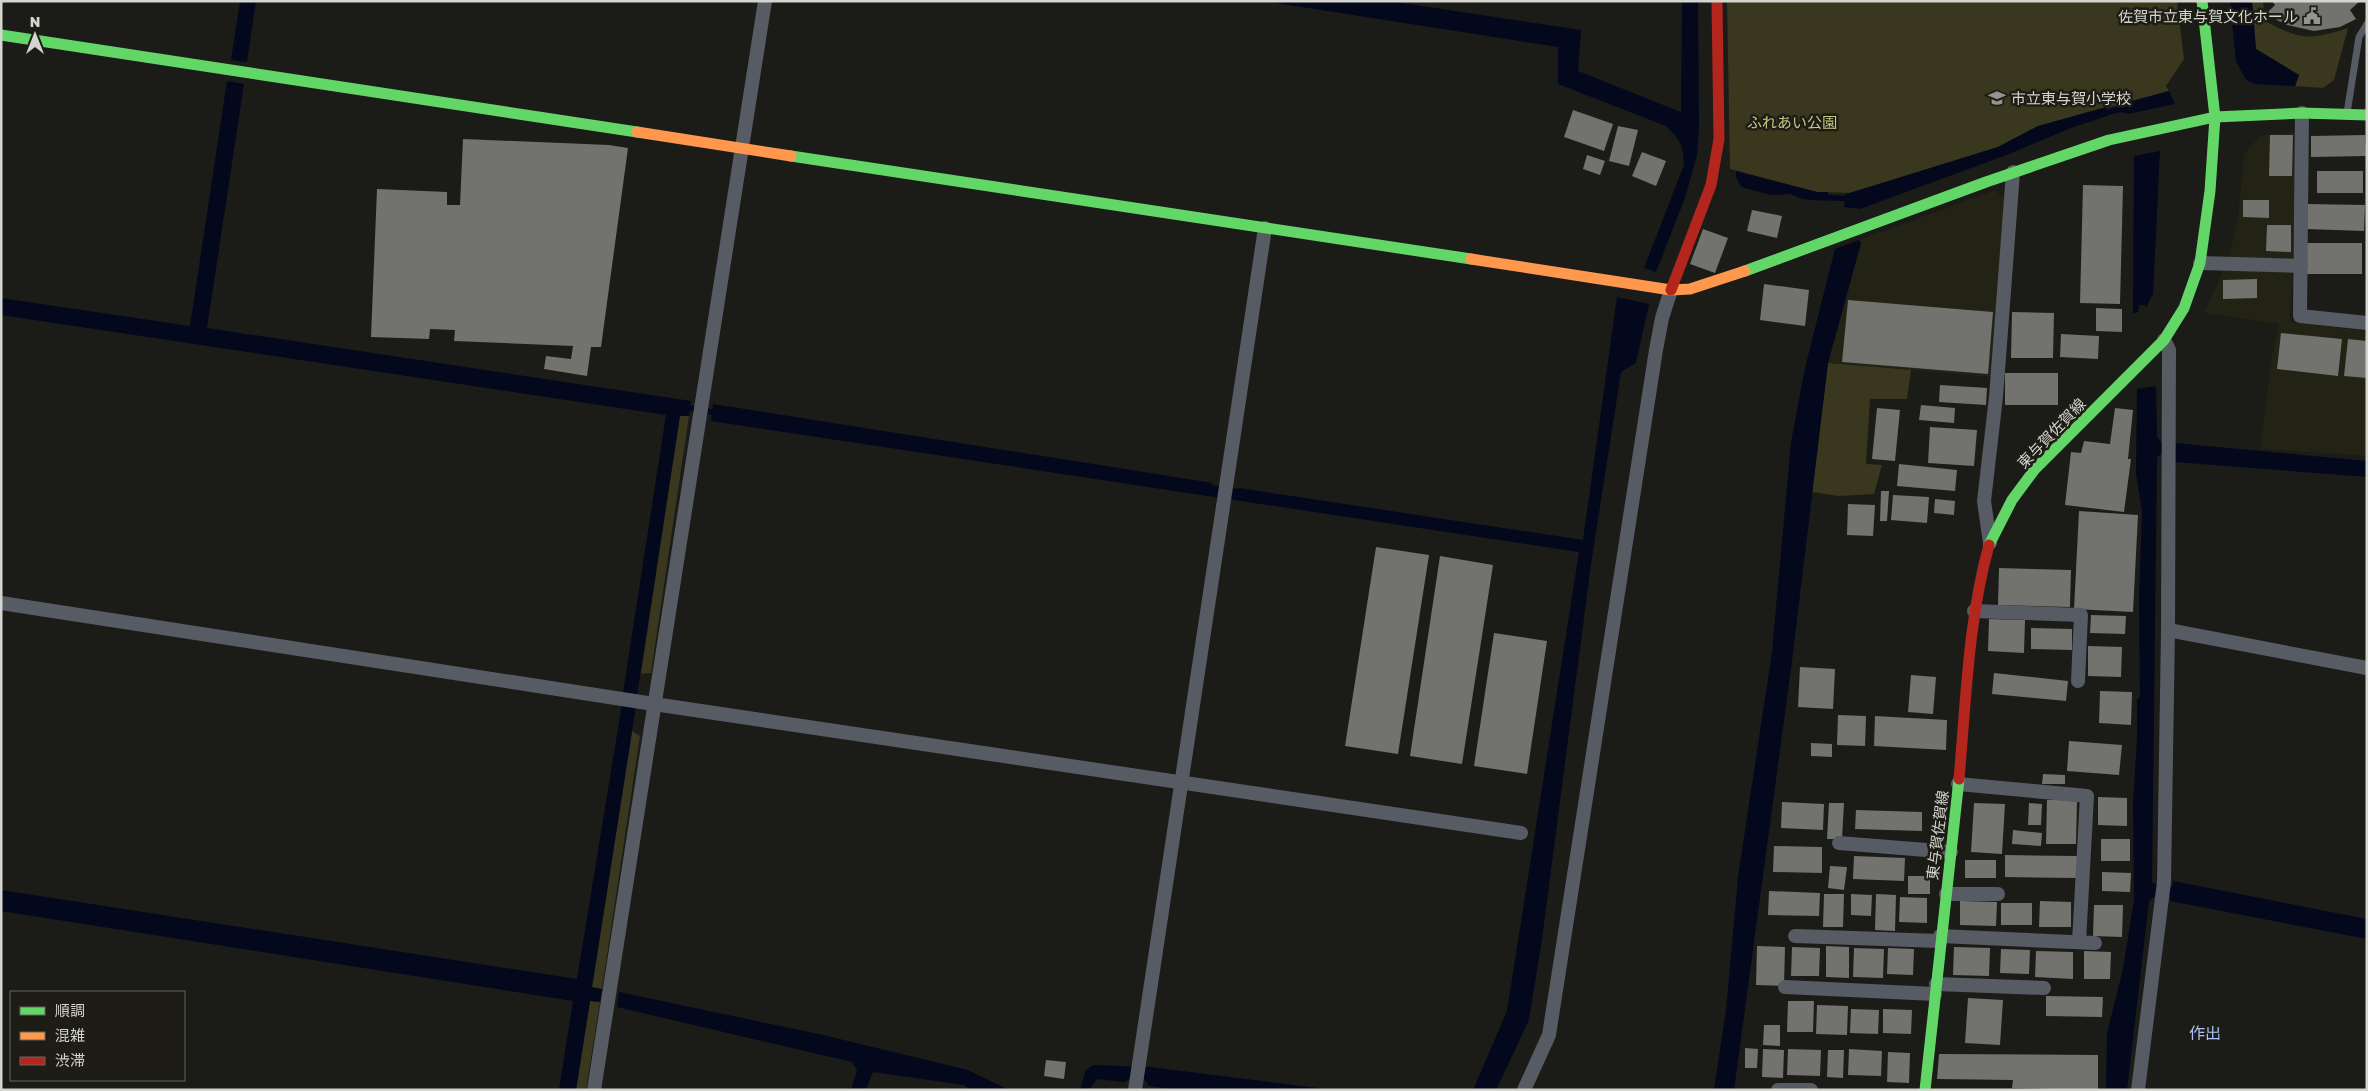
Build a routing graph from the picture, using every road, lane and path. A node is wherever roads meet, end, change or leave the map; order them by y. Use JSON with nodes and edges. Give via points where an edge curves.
{"nodes":[{"id":1,"x":765,"y":1,"type":"edge"},
{"id":2,"x":1717,"y":1,"type":"edge"},
{"id":3,"x":2202,"y":1,"type":"edge"},
{"id":4,"x":2367,"y":24,"type":"edge"},
{"id":5,"x":1,"y":35,"type":"edge"},
{"id":6,"x":2302,"y":113,"type":"junction"},
{"id":7,"x":2347,"y":114,"type":"junction"},
{"id":8,"x":2367,"y":115,"type":"edge"},
{"id":9,"x":2215,"y":117,"type":"junction"},
{"id":10,"x":742,"y":148,"type":"junction"},
{"id":11,"x":2014,"y":172,"type":"junction"},
{"id":12,"x":1265,"y":228,"type":"junction"},
{"id":13,"x":2200,"y":263,"type":"junction"},
{"id":14,"x":2301,"y":266,"type":"junction"},
{"id":15,"x":1671,"y":290,"type":"junction"},
{"id":16,"x":2367,"y":323,"type":"edge"},
{"id":17,"x":2164,"y":340,"type":"junction"},
{"id":18,"x":1990,"y":543,"type":"junction"},
{"id":19,"x":1,"y":603,"type":"edge"},
{"id":20,"x":1974,"y":612,"type":"junction"},
{"id":21,"x":2168,"y":630,"type":"junction"},
{"id":22,"x":2367,"y":668,"type":"edge"},
{"id":23,"x":2078,"y":680,"type":"dead end"},
{"id":24,"x":654,"y":704,"type":"junction"},
{"id":25,"x":1181,"y":783,"type":"junction"},
{"id":26,"x":1958,"y":784,"type":"junction"},
{"id":27,"x":1522,"y":834,"type":"dead end"},
{"id":28,"x":1839,"y":843,"type":"dead end"},
{"id":29,"x":1950,"y":852,"type":"junction"},
{"id":30,"x":1946,"y":894,"type":"junction"},
{"id":31,"x":1998,"y":894,"type":"dead end"},
{"id":32,"x":1795,"y":936,"type":"dead end"},
{"id":33,"x":1940,"y":939,"type":"junction"},
{"id":34,"x":2079,"y":942,"type":"junction"},
{"id":35,"x":2095,"y":942,"type":"dead end"},
{"id":36,"x":1785,"y":987,"type":"dead end"},
{"id":37,"x":2044,"y":988,"type":"dead end"},
{"id":38,"x":1936,"y":989,"type":"junction"},
{"id":39,"x":1136,"y":1086,"type":"edge"},
{"id":40,"x":594,"y":1090,"type":"edge"},
{"id":41,"x":1524,"y":1090,"type":"edge"},
{"id":42,"x":1778,"y":1090,"type":"edge"},
{"id":43,"x":1811,"y":1090,"type":"edge"},
{"id":44,"x":1925,"y":1090,"type":"edge"},
{"id":45,"x":2138,"y":1090,"type":"edge"}],
"edges":[{"from":1,"to":10,"type":"street"},
{"from":2,"to":15,"type":"street","via":[[1719,139],[1711,185]]},
{"from":3,"to":9,"type":"street","name":"東与賀佐賀線"},
{"from":4,"to":7,"type":"lane","via":[[2359,37]]},
{"from":5,"to":10,"type":"street"},
{"from":6,"to":7,"type":"street"},
{"from":6,"to":9,"type":"street"},
{"from":6,"to":14,"type":"street"},
{"from":7,"to":8,"type":"street"},
{"from":9,"to":11,"type":"street","via":[[2109,140]]},
{"from":9,"to":13,"type":"street","name":"東与賀佐賀線","via":[[2210,191]]},
{"from":10,"to":12,"type":"street"},
{"from":10,"to":24,"type":"street"},
{"from":11,"to":15,"type":"street","via":[[1723,279],[1690,289]]},
{"from":11,"to":18,"type":"street","via":[[1996,397],[1984,501]]},
{"from":12,"to":15,"type":"street"},
{"from":12,"to":25,"type":"street"},
{"from":13,"to":14,"type":"street"},
{"from":13,"to":17,"type":"street","name":"東与賀佐賀線","via":[[2184,308]]},
{"from":14,"to":16,"type":"street","via":[[2300,316]]},
{"from":15,"to":41,"type":"street","via":[[1656,350],[1549,1035]]},
{"from":17,"to":18,"type":"street","name":"東与賀佐賀線","via":[[2035,469],[2012,500]]},
{"from":17,"to":21,"type":"street","via":[[2169,350]]},
{"from":18,"to":20,"type":"street","name":"東与賀佐賀線"},
{"from":19,"to":24,"type":"street"},
{"from":20,"to":23,"type":"street","via":[[2081,615]]},
{"from":20,"to":26,"type":"street","name":"東与賀佐賀線"},
{"from":21,"to":22,"type":"street"},
{"from":21,"to":45,"type":"street","via":[[2164,882]]},
{"from":24,"to":25,"type":"street"},
{"from":24,"to":40,"type":"street"},
{"from":25,"to":27,"type":"street"},
{"from":25,"to":39,"type":"street"},
{"from":26,"to":29,"type":"street","name":"東与賀佐賀線"},
{"from":26,"to":34,"type":"street","via":[[2087,796]]},
{"from":28,"to":29,"type":"street"},
{"from":29,"to":30,"type":"street","name":"東与賀佐賀線"},
{"from":30,"to":31,"type":"street"},
{"from":30,"to":33,"type":"street","name":"東与賀佐賀線"},
{"from":32,"to":33,"type":"street"},
{"from":33,"to":34,"type":"street"},
{"from":33,"to":38,"type":"street","name":"東与賀佐賀線"},
{"from":34,"to":35,"type":"street"},
{"from":36,"to":38,"type":"street"},
{"from":37,"to":38,"type":"street"},
{"from":38,"to":44,"type":"street","name":"東与賀佐賀線"},
{"from":42,"to":43,"type":"street"}]}
